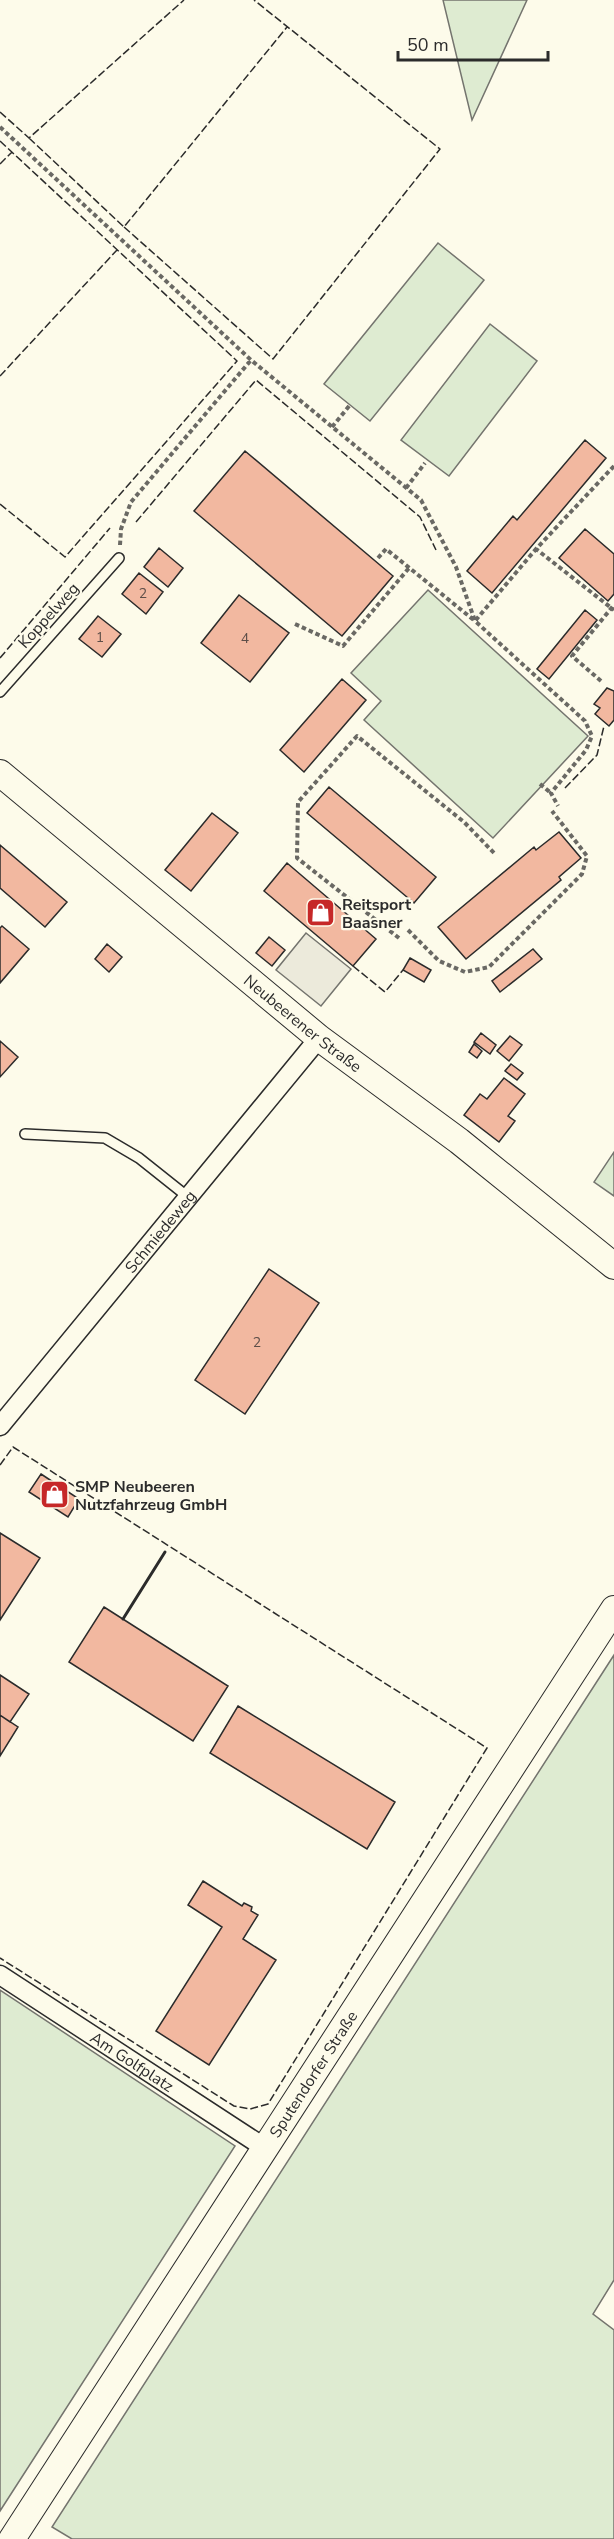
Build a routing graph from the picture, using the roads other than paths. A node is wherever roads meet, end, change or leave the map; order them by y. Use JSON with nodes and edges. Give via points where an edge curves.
{"nodes":[{"id":1,"x":119,"y":558,"type":"road end"},
{"id":2,"x":0,"y":692,"type":"edge"},
{"id":3,"x":0,"y":772,"type":"edge"},
{"id":4,"x":319,"y":1038,"type":"junction"},
{"id":5,"x":25,"y":1134,"type":"dead end"},
{"id":6,"x":188,"y":1197,"type":"junction"},
{"id":7,"x":614,"y":1266,"type":"edge"},
{"id":8,"x":0,"y":1426,"type":"edge"},
{"id":9,"x":614,"y":1609,"type":"edge"},
{"id":10,"x":0,"y":1975,"type":"edge"},
{"id":11,"x":265,"y":2148,"type":"junction"},
{"id":12,"x":12,"y":2539,"type":"edge"}],
"edges":[{"from":1,"to":2,"type":"lane","name":"Koppelweg"},
{"from":3,"to":4,"type":"main road","name":"Neubeerener Straße"},
{"from":4,"to":6,"type":"street","name":"Schmiedeweg"},
{"from":4,"to":7,"type":"main road","name":"Neubeerener Straße","via":[[459,1140]]},
{"from":5,"to":6,"type":"lane","via":[[105,1138],[139,1158]]},
{"from":6,"to":8,"type":"street","name":"Schmiedeweg"},
{"from":9,"to":11,"type":"main road","name":"Sputendorfer Straße"},
{"from":10,"to":11,"type":"street","name":"Am Golfplatz"},
{"from":11,"to":12,"type":"main road","name":"Sputendorfer Straße"}]}
